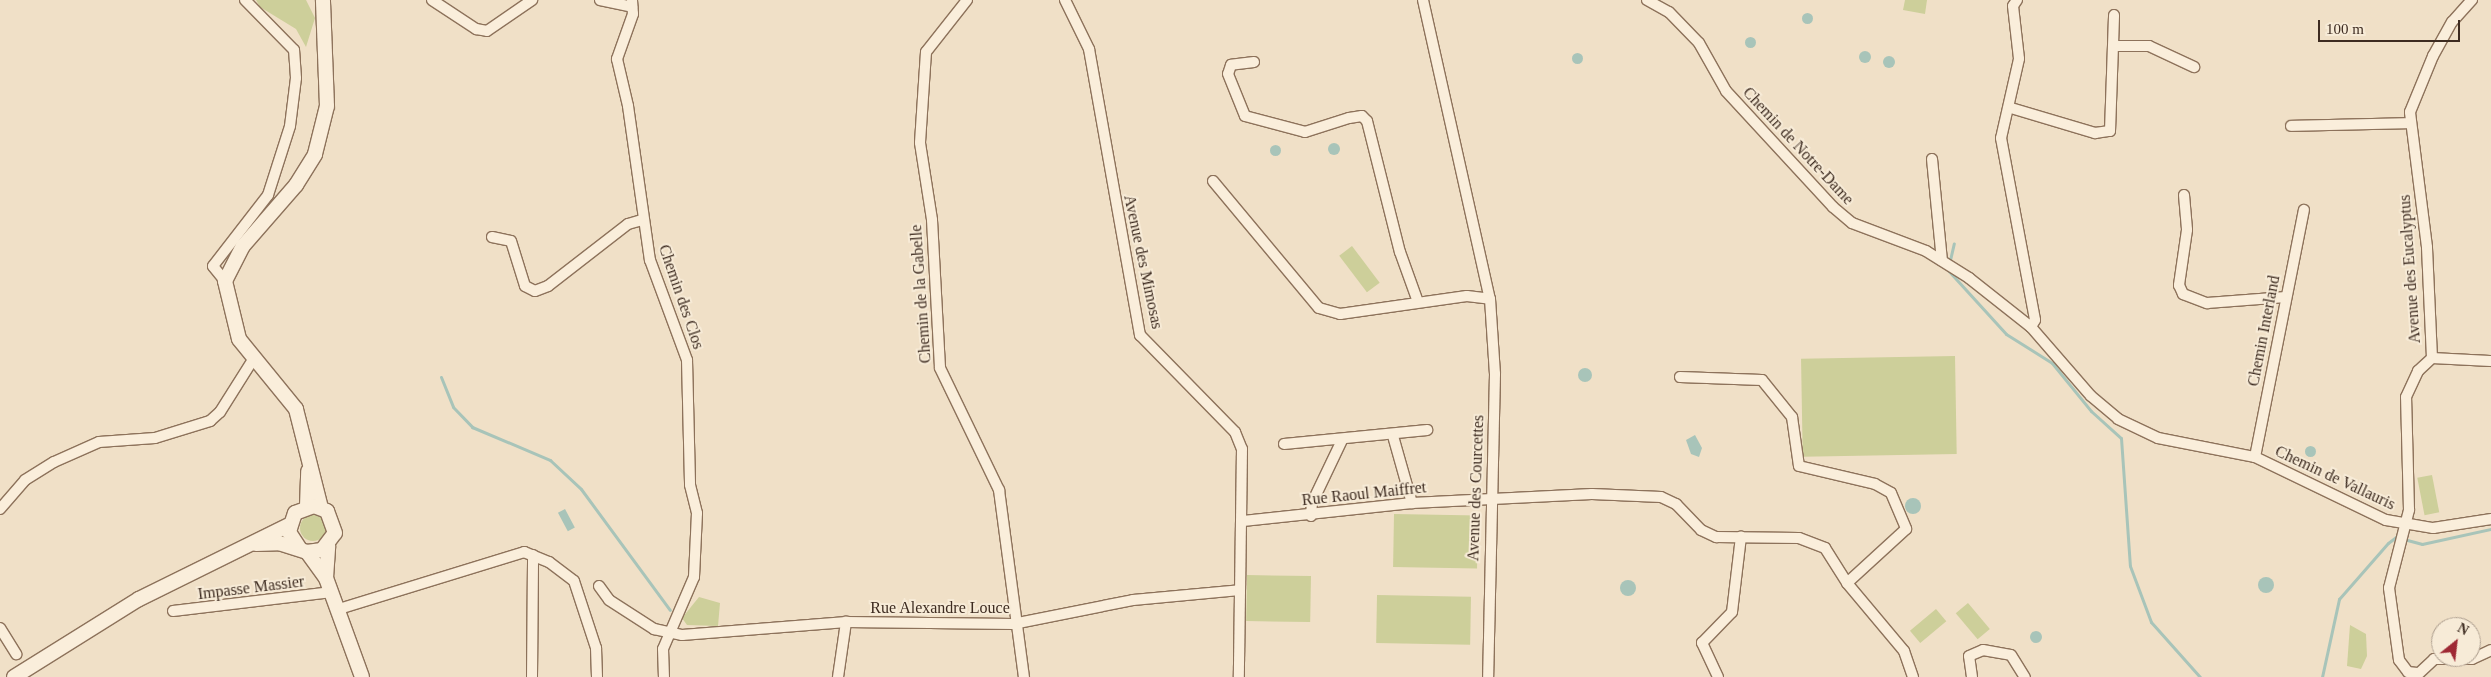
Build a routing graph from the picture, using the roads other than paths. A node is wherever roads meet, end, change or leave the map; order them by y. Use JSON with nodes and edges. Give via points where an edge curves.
{"nodes":[{"id":1,"x":245,"y":0,"type":"edge"},
{"id":2,"x":323,"y":0,"type":"edge"},
{"id":3,"x":432,"y":0,"type":"edge"},
{"id":4,"x":532,"y":0,"type":"edge"},
{"id":5,"x":600,"y":0,"type":"edge"},
{"id":6,"x":967,"y":0,"type":"edge"},
{"id":7,"x":1065,"y":0,"type":"edge"},
{"id":8,"x":1424,"y":0,"type":"edge"},
{"id":9,"x":1647,"y":0,"type":"edge"},
{"id":10,"x":2017,"y":0,"type":"edge"},
{"id":11,"x":2472,"y":0,"type":"edge"},
{"id":12,"x":632,"y":4,"type":"edge"},
{"id":13,"x":2114,"y":15,"type":"dead end"},
{"id":14,"x":2114,"y":46,"type":"junction"},
{"id":15,"x":1254,"y":62,"type":"dead end"},
{"id":16,"x":2194,"y":67,"type":"dead end"},
{"id":17,"x":2011,"y":108,"type":"junction"},
{"id":18,"x":2410,"y":123,"type":"junction"},
{"id":19,"x":2291,"y":126,"type":"dead end"},
{"id":20,"x":1932,"y":159,"type":"dead end"},
{"id":21,"x":1213,"y":181,"type":"dead end"},
{"id":22,"x":2184,"y":195,"type":"dead end"},
{"id":23,"x":2304,"y":210,"type":"dead end"},
{"id":24,"x":642,"y":220,"type":"junction"},
{"id":25,"x":492,"y":237,"type":"dead end"},
{"id":26,"x":1942,"y":261,"type":"junction"},
{"id":27,"x":225,"y":281,"type":"junction"},
{"id":28,"x":2286,"y":297,"type":"junction"},
{"id":29,"x":1490,"y":299,"type":"junction"},
{"id":30,"x":1418,"y":302,"type":"junction"},
{"id":31,"x":2031,"y":327,"type":"junction"},
{"id":32,"x":254,"y":358,"type":"junction"},
{"id":33,"x":2432,"y":358,"type":"junction"},
{"id":34,"x":2491,"y":361,"type":"edge"},
{"id":35,"x":1680,"y":377,"type":"dead end"},
{"id":36,"x":1427,"y":430,"type":"dead end"},
{"id":37,"x":1393,"y":436,"type":"junction"},
{"id":38,"x":1342,"y":440,"type":"junction"},
{"id":39,"x":1284,"y":444,"type":"dead end"},
{"id":40,"x":2255,"y":458,"type":"junction"},
{"id":41,"x":1488,"y":499,"type":"junction"},
{"id":42,"x":1412,"y":503,"type":"junction"},
{"id":43,"x":314,"y":507,"type":"junction"},
{"id":44,"x":0,"y":509,"type":"edge"},
{"id":45,"x":1311,"y":516,"type":"junction"},
{"id":46,"x":2491,"y":519,"type":"edge"},
{"id":47,"x":1243,"y":521,"type":"junction"},
{"id":48,"x":290,"y":525,"type":"junction"},
{"id":49,"x":2406,"y":530,"type":"junction"},
{"id":50,"x":1741,"y":538,"type":"junction"},
{"id":51,"x":253,"y":544,"type":"junction"},
{"id":52,"x":328,"y":546,"type":"junction"},
{"id":53,"x":304,"y":550,"type":"junction"},
{"id":54,"x":533,"y":555,"type":"junction"},
{"id":55,"x":326,"y":578,"type":"junction"},
{"id":56,"x":1847,"y":583,"type":"junction"},
{"id":57,"x":599,"y":586,"type":"dead end"},
{"id":58,"x":1240,"y":590,"type":"junction"},
{"id":59,"x":332,"y":592,"type":"junction"},
{"id":60,"x":339,"y":609,"type":"junction"},
{"id":61,"x":172,"y":611,"type":"dead end"},
{"id":62,"x":846,"y":622,"type":"junction"},
{"id":63,"x":1014,"y":624,"type":"junction"},
{"id":64,"x":0,"y":628,"type":"edge"},
{"id":65,"x":668,"y":633,"type":"junction"},
{"id":66,"x":2491,"y":650,"type":"edge"},
{"id":67,"x":55,"y":651,"type":"junction"},
{"id":68,"x":16,"y":654,"type":"dead end"},
{"id":69,"x":2416,"y":675,"type":"edge"},
{"id":70,"x":14,"y":677,"type":"edge"},
{"id":71,"x":29,"y":677,"type":"edge"},
{"id":72,"x":362,"y":677,"type":"edge"},
{"id":73,"x":532,"y":677,"type":"edge"},
{"id":74,"x":597,"y":677,"type":"edge"},
{"id":75,"x":664,"y":677,"type":"edge"},
{"id":76,"x":838,"y":677,"type":"edge"},
{"id":77,"x":1024,"y":677,"type":"edge"},
{"id":78,"x":1239,"y":677,"type":"edge"},
{"id":79,"x":1488,"y":677,"type":"edge"},
{"id":80,"x":1718,"y":677,"type":"edge"},
{"id":81,"x":1913,"y":677,"type":"edge"},
{"id":82,"x":1972,"y":677,"type":"edge"},
{"id":83,"x":2025,"y":677,"type":"edge"}],
"edges":[{"from":1,"to":27,"type":"street","via":[[289,42],[296,78],[290,126],[268,195],[213,266]]},
{"from":2,"to":27,"type":"main road","via":[[327,106],[315,154],[296,185],[243,246]]},
{"from":3,"to":4,"type":"street","via":[[476,29],[487,31]]},
{"from":5,"to":12,"type":"street"},
{"from":6,"to":63,"type":"street","name":"Chemin de la Gabelle","via":[[926,52],[920,143],[932,220],[940,368],[999,490]]},
{"from":7,"to":47,"type":"street","name":"Avenue des Mimosas","via":[[1089,49],[1140,335],[1235,432],[1242,449]]},
{"from":8,"to":29,"type":"street","name":"Avenue des Courcettes"},
{"from":9,"to":26,"type":"street","name":"Chemin de Notre-Dame","via":[[1682,25],[1699,43],[1726,90],[1833,207],[1852,223]]},
{"from":10,"to":17,"type":"street","via":[[2013,6],[2019,59]]},
{"from":11,"to":18,"type":"street","name":"Avenue des Eucalyptus","via":[[2452,22],[2422,77]]},
{"from":12,"to":24,"type":"street","name":"Chemin des Clos","via":[[617,60],[628,106]]},
{"from":13,"to":14,"type":"street"},
{"from":14,"to":16,"type":"street","via":[[2149,46]]},
{"from":14,"to":17,"type":"street","via":[[2110,131],[2095,133]]},
{"from":15,"to":30,"type":"street","via":[[1231,65],[1228,74],[1245,116],[1305,132],[1349,118],[1362,116],[1367,121],[1400,252]]},
{"from":17,"to":31,"type":"street","via":[[2002,120],[2001,138],[2035,320]]},
{"from":18,"to":19,"type":"street"},
{"from":18,"to":33,"type":"street","name":"Avenue des Eucalyptus","via":[[2427,247]]},
{"from":20,"to":26,"type":"street"},
{"from":21,"to":30,"type":"street","via":[[1319,308],[1354,313]]},
{"from":22,"to":28,"type":"street","via":[[2187,230],[2179,285],[2184,294],[2206,303]]},
{"from":23,"to":28,"type":"street","name":"Chemin Interland"},
{"from":24,"to":25,"type":"street","via":[[628,224],[535,291],[525,286],[511,242]]},
{"from":24,"to":65,"type":"street","name":"Chemin des Clos","via":[[650,260],[687,360],[690,484],[697,513],[694,577]]},
{"from":26,"to":31,"type":"street","name":"Chemin de Notre-Dame"},
{"from":27,"to":32,"type":"main road","via":[[232,324]]},
{"from":28,"to":40,"type":"street","name":"Chemin Interland"},
{"from":29,"to":30,"type":"street","via":[[1466,296]]},
{"from":29,"to":41,"type":"street","name":"Avenue des Courcettes","via":[[1495,374]]},
{"from":31,"to":40,"type":"street","name":"Chemin de Notre-Dame","via":[[2091,396],[2118,419],[2158,438]]},
{"from":32,"to":43,"type":"main road","via":[[296,409],[310,458]]},
{"from":32,"to":44,"type":"street","via":[[220,412],[210,421],[155,438],[99,442],[40,471]]},
{"from":33,"to":34,"type":"street"},
{"from":33,"to":49,"type":"street","name":"Avenue des Eucalyptus","via":[[2418,372],[2406,397]]},
{"from":35,"to":56,"type":"street","via":[[1762,380],[1792,417],[1799,466],[1884,486],[1905,521],[1901,537]]},
{"from":36,"to":37,"type":"street"},
{"from":37,"to":38,"type":"street"},
{"from":37,"to":42,"type":"street"},
{"from":38,"to":39,"type":"street"},
{"from":38,"to":45,"type":"street","via":[[1312,503]]},
{"from":40,"to":49,"type":"street","name":"Chemin de Vallauris"},
{"from":41,"to":42,"type":"street","name":"Rue Raoul Maiffret"},
{"from":41,"to":50,"type":"street","name":"Rue Raoul Maiffret","via":[[1592,494],[1661,498],[1676,504],[1701,530],[1716,537]]},
{"from":41,"to":79,"type":"street","name":"Avenue des Courcettes"},
{"from":42,"to":45,"type":"street","name":"Rue Raoul Maiffret"},
{"from":43,"to":48,"type":"main road","via":[[295,513]]},
{"from":43,"to":52,"type":"main road","via":[[335,526]]},
{"from":45,"to":47,"type":"street","name":"Rue Raoul Maiffret"},
{"from":46,"to":49,"type":"street","name":"Chemin de Vallauris"},
{"from":47,"to":58,"type":"street","name":"Avenue des Mimosas"},
{"from":48,"to":51,"type":"main road"},
{"from":48,"to":53,"type":"main road","via":[[291,538]]},
{"from":49,"to":69,"type":"street","name":"Avenue des Eucalyptus","via":[[2389,588],[2393,630],[2403,668]]},
{"from":50,"to":56,"type":"street","name":"Rue Raoul Maiffret","via":[[1812,540],[1836,562]]},
{"from":50,"to":80,"type":"street","via":[[1732,612],[1702,643]]},
{"from":51,"to":53,"type":"main road"},
{"from":51,"to":67,"type":"main road","via":[[139,599]]},
{"from":52,"to":53,"type":"main road"},
{"from":52,"to":55,"type":"main road"},
{"from":53,"to":55,"type":"main road"},
{"from":54,"to":60,"type":"street","via":[[514,552]]},
{"from":54,"to":73,"type":"street"},
{"from":54,"to":74,"type":"street","via":[[574,582],[596,648]]},
{"from":55,"to":59,"type":"main road"},
{"from":56,"to":81,"type":"street","name":"Rue Raoul Maiffret","via":[[1904,651]]},
{"from":57,"to":65,"type":"street","via":[[609,600]]},
{"from":58,"to":63,"type":"street","name":"Rue Alexandre Louce","via":[[1133,600]]},
{"from":58,"to":78,"type":"street","name":"Avenue des Mimosas"},
{"from":59,"to":60,"type":"main road"},
{"from":59,"to":61,"type":"street","name":"Impasse Massier"},
{"from":60,"to":72,"type":"main road"},
{"from":62,"to":63,"type":"street","name":"Rue Alexandre Louce"},
{"from":62,"to":65,"type":"street","name":"Rue Alexandre Louce"},
{"from":62,"to":76,"type":"street"},
{"from":63,"to":77,"type":"street","name":"Chemin de la Gabelle"},
{"from":64,"to":68,"type":"street"},
{"from":65,"to":75,"type":"street","name":"Chemin des Clos","via":[[663,649]]},
{"from":66,"to":69,"type":"street","via":[[2472,658],[2434,659]]},
{"from":67,"to":70,"type":"main road"},
{"from":67,"to":71,"type":"main road"},
{"from":82,"to":83,"type":"street","via":[[1969,656],[1983,650],[2011,655]]}]}
